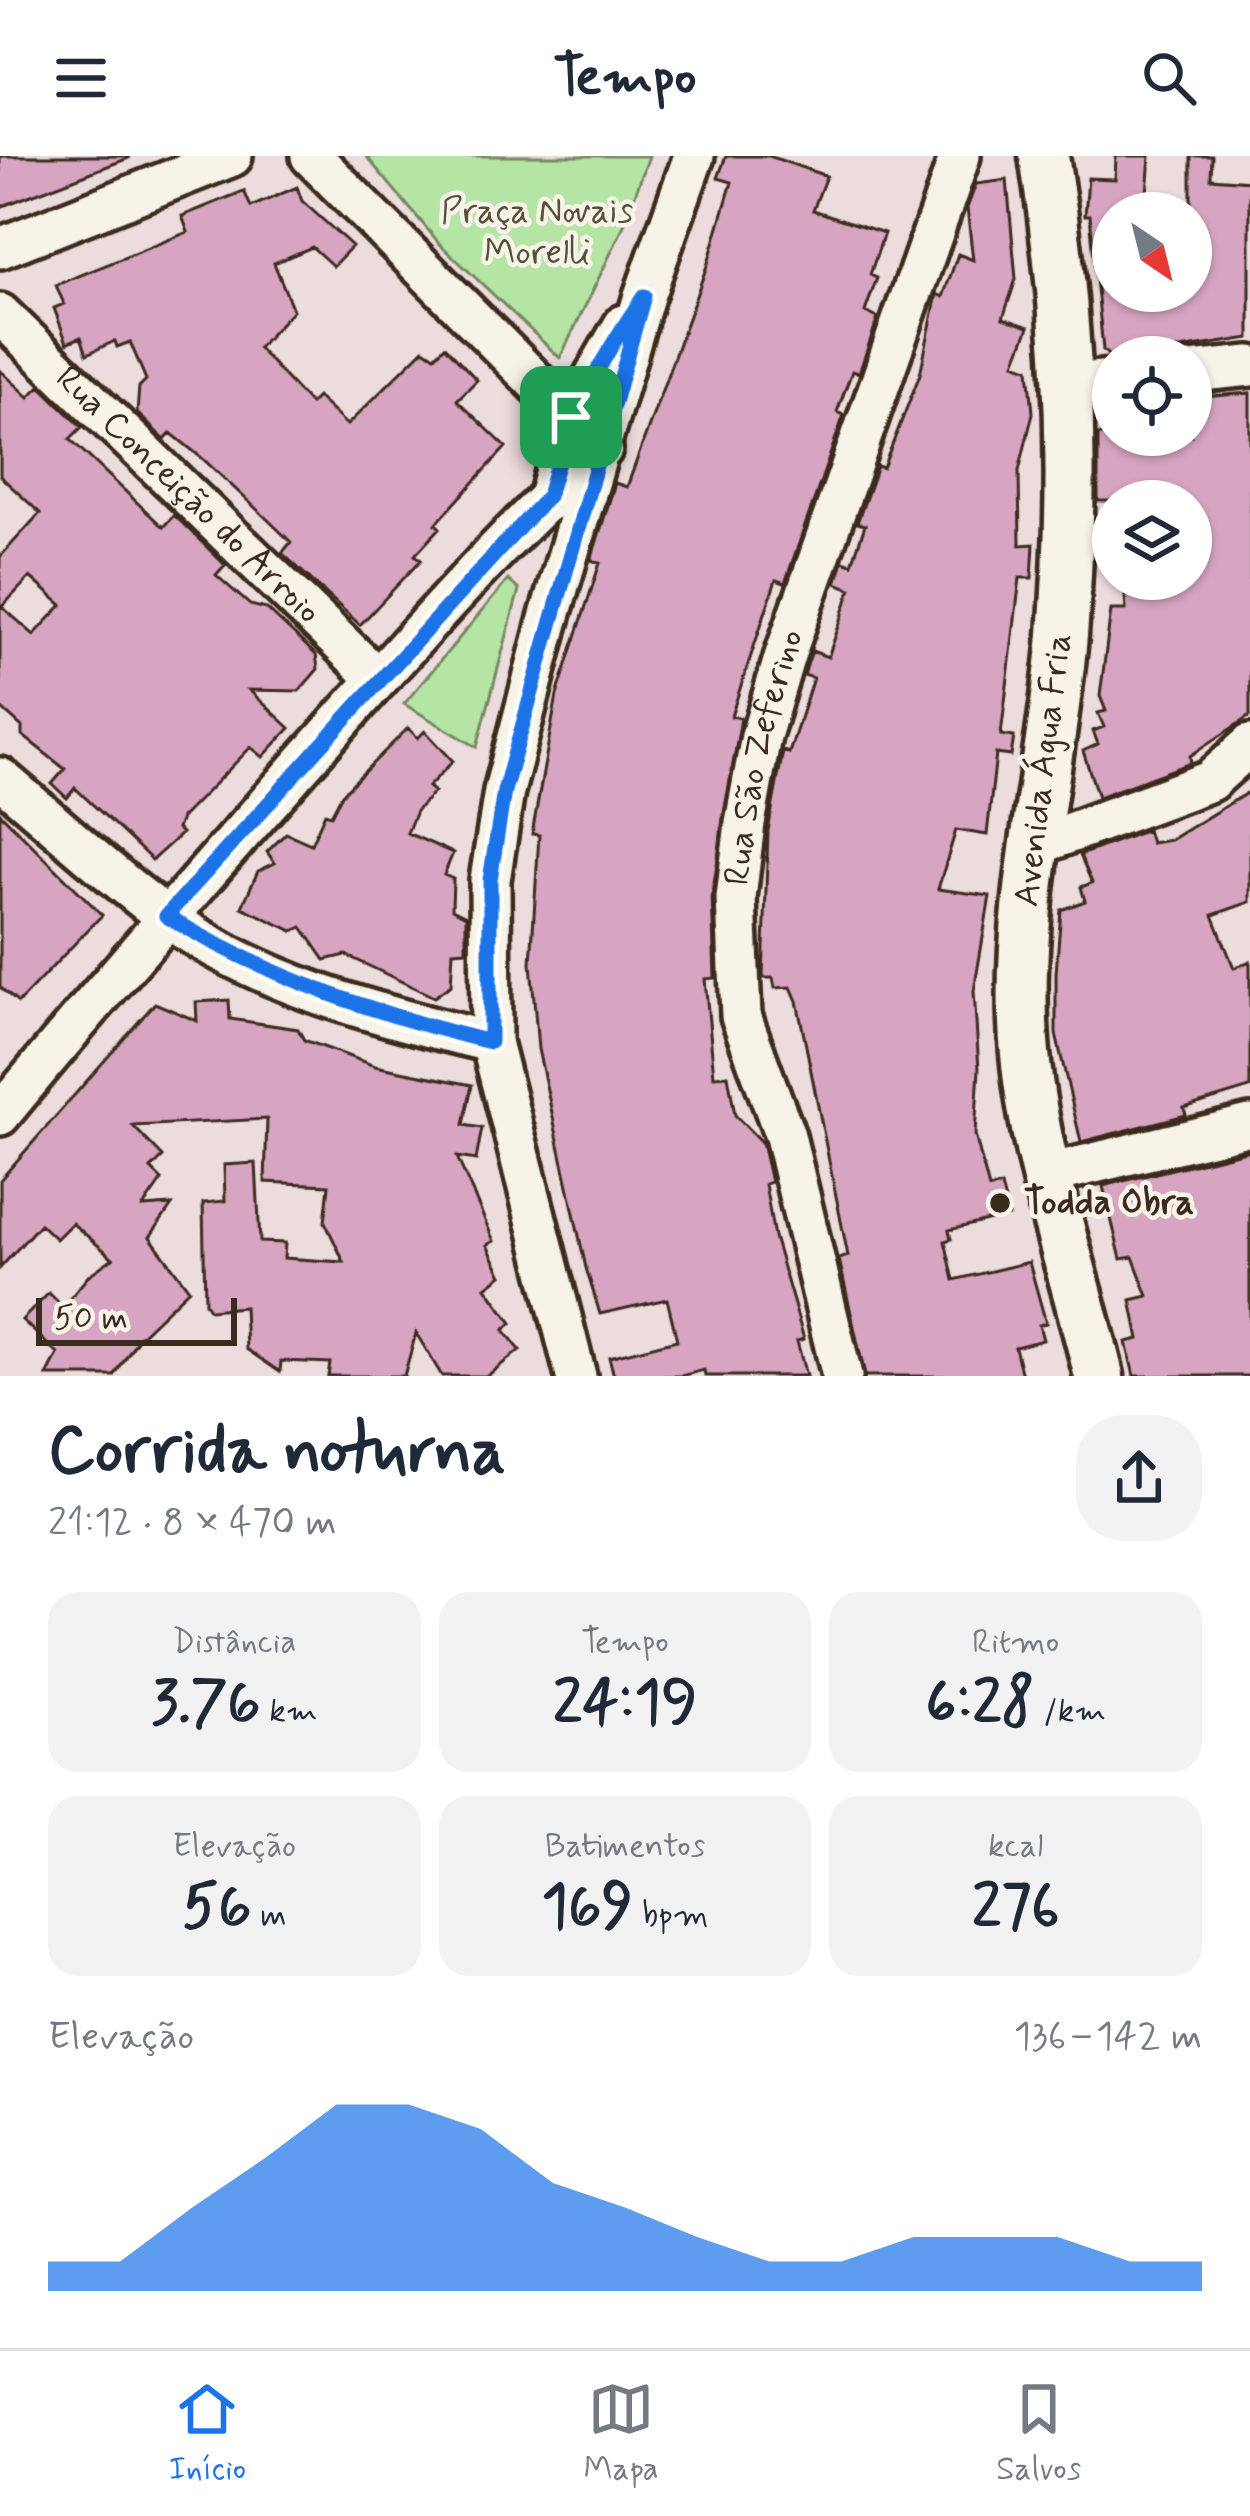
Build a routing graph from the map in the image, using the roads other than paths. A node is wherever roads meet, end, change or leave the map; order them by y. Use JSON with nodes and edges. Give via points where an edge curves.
{"nodes":[{"id":1,"x":232,"y":156,"type":"edge"},
{"id":2,"x":311,"y":156,"type":"edge"},
{"id":3,"x":694,"y":156,"type":"edge"},
{"id":4,"x":960,"y":156,"type":"edge"},
{"id":5,"x":1044,"y":156,"type":"edge"},
{"id":6,"x":0,"y":248,"type":"edge"},
{"id":7,"x":644,"y":296,"type":"junction"},
{"id":8,"x":0,"y":314,"type":"edge"},
{"id":9,"x":1250,"y":366,"type":"edge"},
{"id":10,"x":1212,"y":370,"type":"edge"},
{"id":11,"x":1092,"y":382,"type":"edge"},
{"id":12,"x":571,"y":417,"type":"junction"},
{"id":13,"x":602,"y":448,"type":"junction"},
{"id":14,"x":548,"y":496,"type":"junction"},
{"id":15,"x":547,"y":626,"type":"junction"},
{"id":16,"x":378,"y":679,"type":"junction"},
{"id":17,"x":1250,"y":746,"type":"edge"},
{"id":18,"x":0,"y":778,"type":"edge"},
{"id":19,"x":1033,"y":847,"type":"junction"},
{"id":20,"x":166,"y":916,"type":"junction"},
{"id":21,"x":490,"y":1042,"type":"junction"},
{"id":22,"x":0,"y":1115,"type":"edge"},
{"id":23,"x":1250,"y":1125,"type":"edge"},
{"id":24,"x":1049,"y":1174,"type":"junction"},
{"id":25,"x":576,"y":1376,"type":"edge"},
{"id":26,"x":842,"y":1376,"type":"edge"},
{"id":27,"x":1100,"y":1376,"type":"edge"}],
"edges":[{"from":1,"to":6,"type":"street"},
{"from":2,"to":12,"type":"street"},
{"from":3,"to":7,"type":"street"},
{"from":4,"to":26,"type":"street","name":"Rua São Zeferino","via":[[785,655],[761,736],[736,898],[741,1016],[788,1148]]},
{"from":5,"to":11,"type":"main road","name":"Avenida Água Fria"},
{"from":7,"to":12,"type":"street"},
{"from":7,"to":13,"type":"street"},
{"from":8,"to":16,"type":"street","name":"Rua Conceição do Arroio"},
{"from":9,"to":10,"type":"street"},
{"from":11,"to":19,"type":"main road","name":"Avenida Água Fria"},
{"from":12,"to":14,"type":"street"},
{"from":13,"to":14,"type":"street"},
{"from":13,"to":15,"type":"street"},
{"from":14,"to":15,"type":"street"},
{"from":14,"to":16,"type":"street"},
{"from":15,"to":21,"type":"street","via":[[490,880]]},
{"from":16,"to":20,"type":"street"},
{"from":17,"to":19,"type":"street","via":[[1210,781]]},
{"from":18,"to":20,"type":"street"},
{"from":19,"to":24,"type":"main road","name":"Avenida Água Fria","via":[[1023,1027]]},
{"from":20,"to":21,"type":"street","via":[[289,981]]},
{"from":20,"to":22,"type":"street"},
{"from":21,"to":25,"type":"street"},
{"from":23,"to":24,"type":"street"},
{"from":24,"to":27,"type":"main road","name":"Avenida Água Fria"}]}
